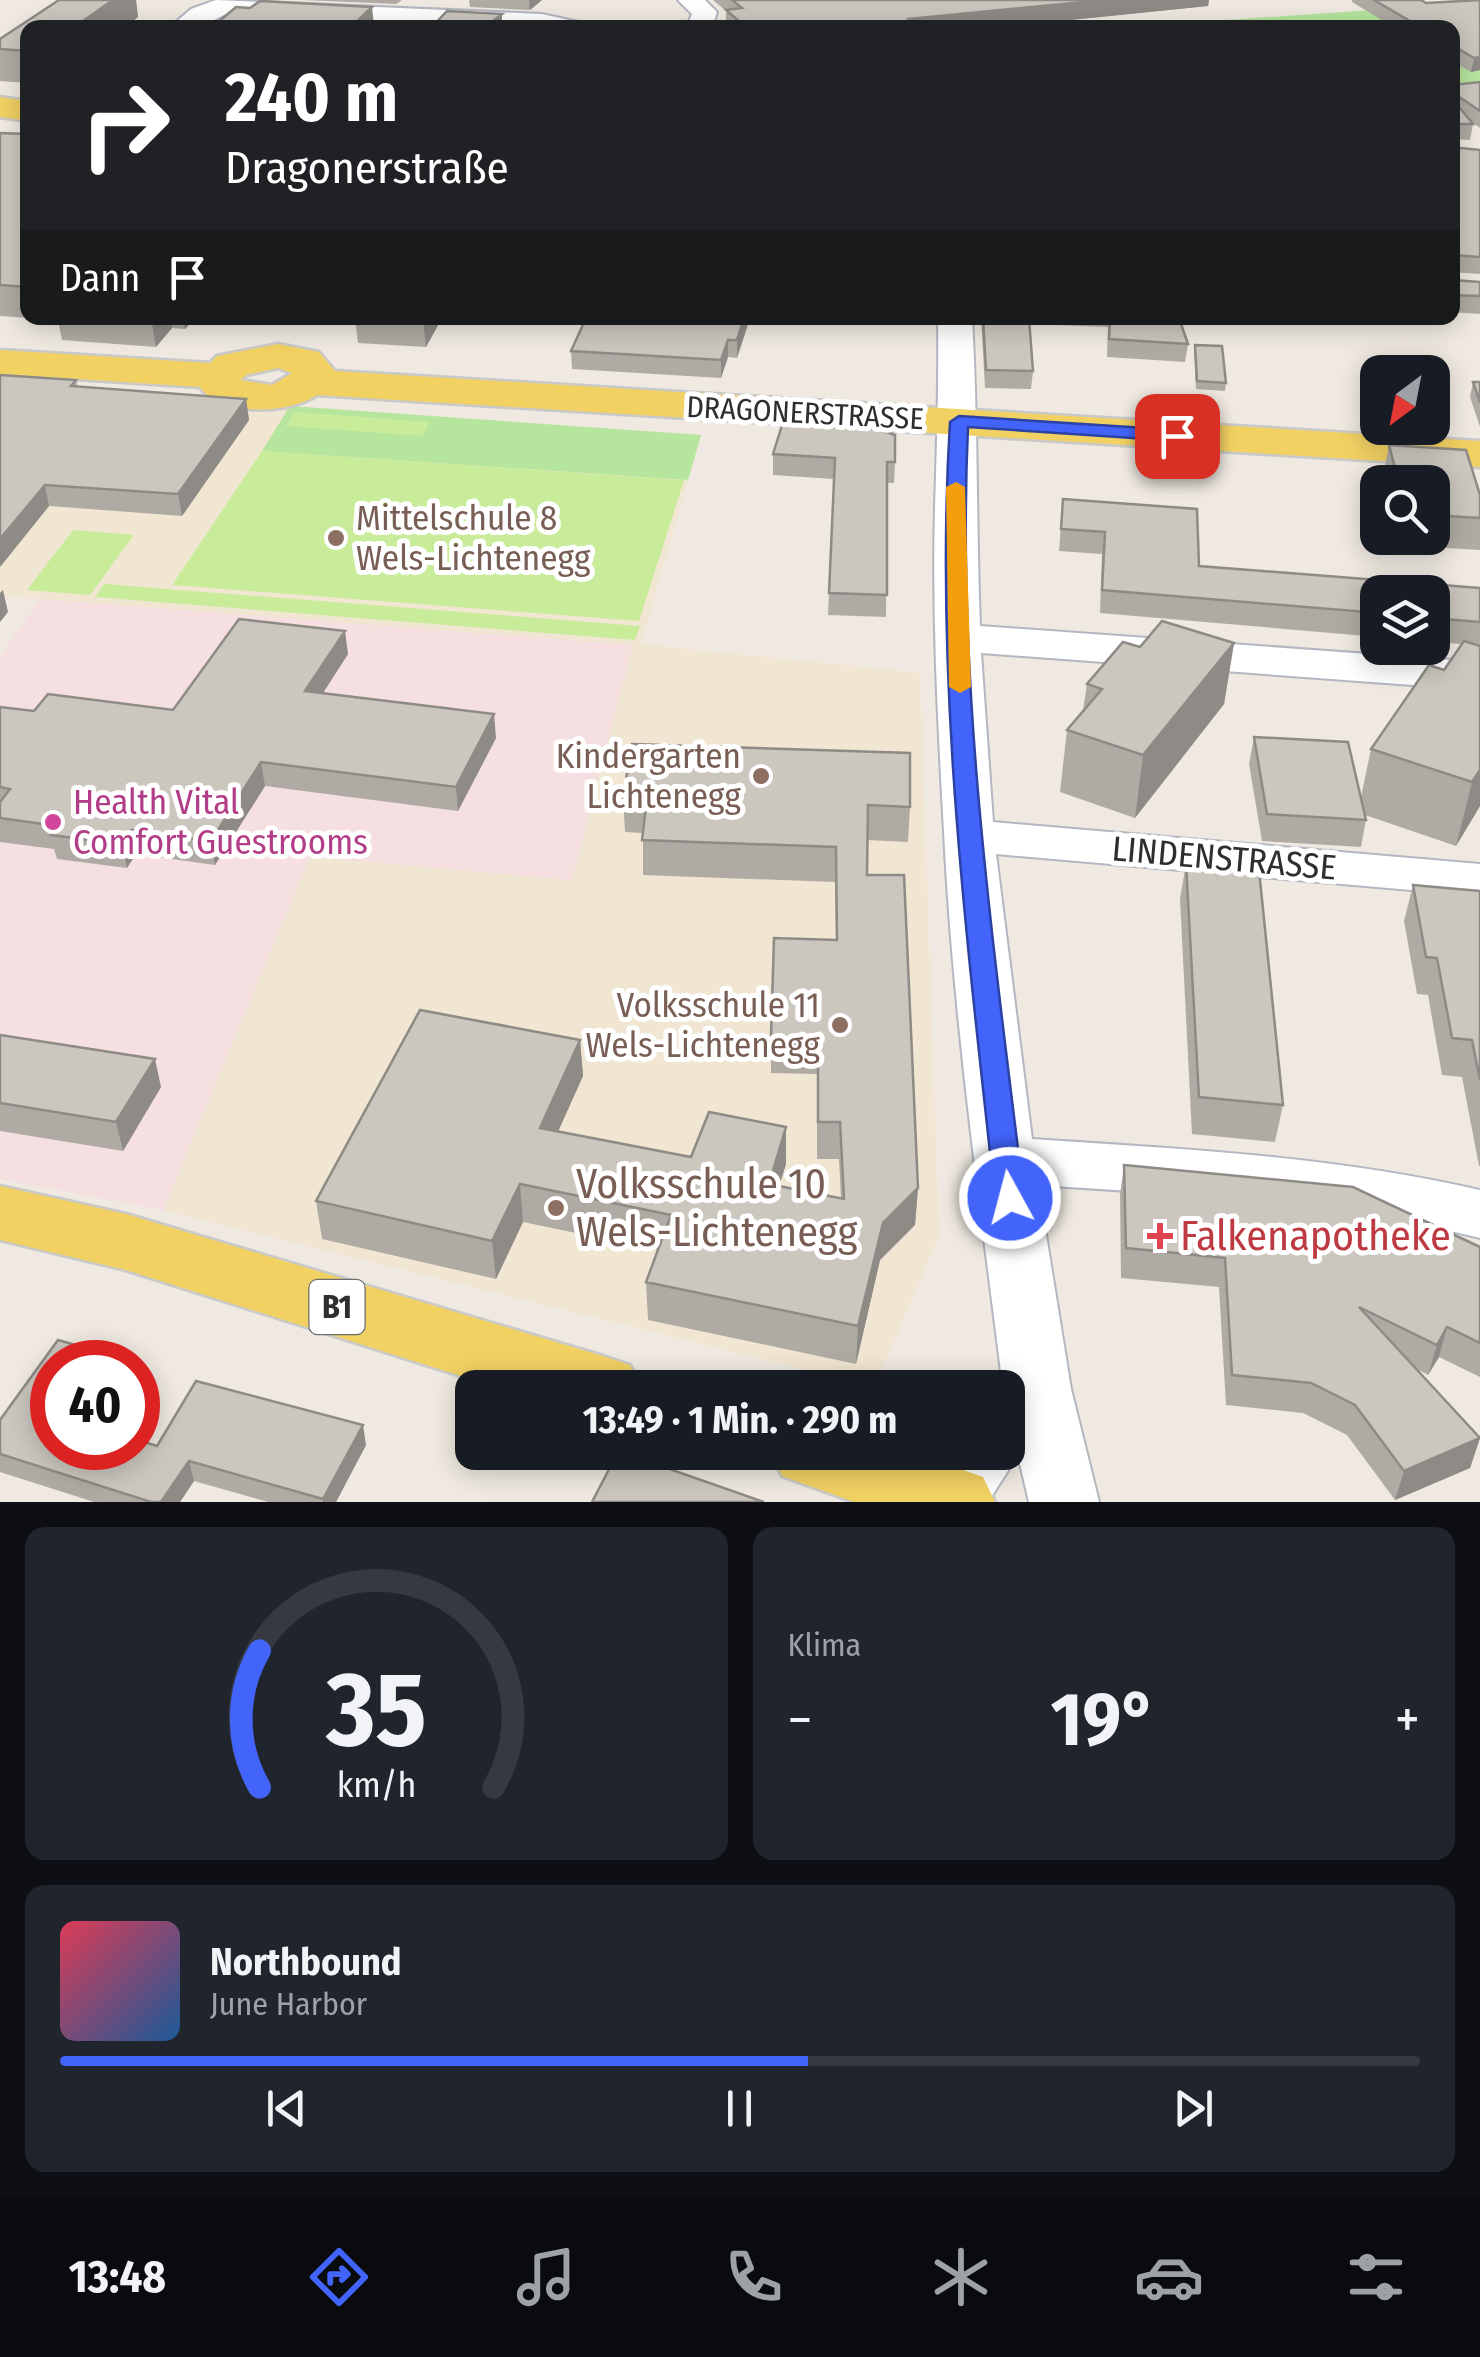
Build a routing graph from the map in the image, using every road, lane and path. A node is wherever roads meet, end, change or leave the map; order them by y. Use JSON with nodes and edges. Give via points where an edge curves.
{"nodes":[{"id":1,"x":235,"y":3,"type":"edge"},
{"id":2,"x":191,"y":20,"type":"edge"},
{"id":3,"x":510,"y":20,"type":"edge"},
{"id":4,"x":303,"y":325,"type":"edge"},
{"id":5,"x":955,"y":325,"type":"edge"},
{"id":6,"x":0,"y":362,"type":"edge"},
{"id":7,"x":294,"y":369,"type":"junction"},
{"id":8,"x":959,"y":422,"type":"junction"},
{"id":9,"x":1480,"y":454,"type":"edge"},
{"id":10,"x":958,"y":638,"type":"junction"},
{"id":11,"x":1480,"y":676,"type":"edge"},
{"id":12,"x":968,"y":836,"type":"junction"},
{"id":13,"x":1480,"y":880,"type":"edge"},
{"id":14,"x":1004,"y":1160,"type":"junction"},
{"id":15,"x":0,"y":1213,"type":"edge"},
{"id":16,"x":1480,"y":1214,"type":"edge"},
{"id":17,"x":543,"y":1370,"type":"edge"},
{"id":18,"x":1019,"y":1370,"type":"edge"},
{"id":19,"x":1025,"y":1414,"type":"edge"},
{"id":20,"x":893,"y":1470,"type":"edge"},
{"id":21,"x":962,"y":1485,"type":"edge"},
{"id":22,"x":1064,"y":1502,"type":"edge"}],
"edges":[{"from":1,"to":2,"type":"street"},
{"from":1,"to":3,"type":"street"},
{"from":4,"to":7,"type":"main road"},
{"from":5,"to":8,"type":"street"},
{"from":6,"to":7,"type":"main road","name":"DRAGONERSTRASSE","via":[[220,376],[232,365]]},
{"from":7,"to":8,"type":"main road","name":"DRAGONERSTRASSE"},
{"from":8,"to":9,"type":"main road","name":"DRAGONERSTRASSE"},
{"from":8,"to":10,"type":"street"},
{"from":10,"to":11,"type":"street"},
{"from":10,"to":12,"type":"street"},
{"from":12,"to":13,"type":"street","name":"LINDENSTRASSE"},
{"from":12,"to":14,"type":"street"},
{"from":14,"to":16,"type":"street","via":[[1330,1184]]},
{"from":14,"to":18,"type":"street"},
{"from":15,"to":17,"type":"main road","number":"B1","via":[[126,1242]]},
{"from":19,"to":22,"type":"street"},
{"from":20,"to":21,"type":"main road"}]}
